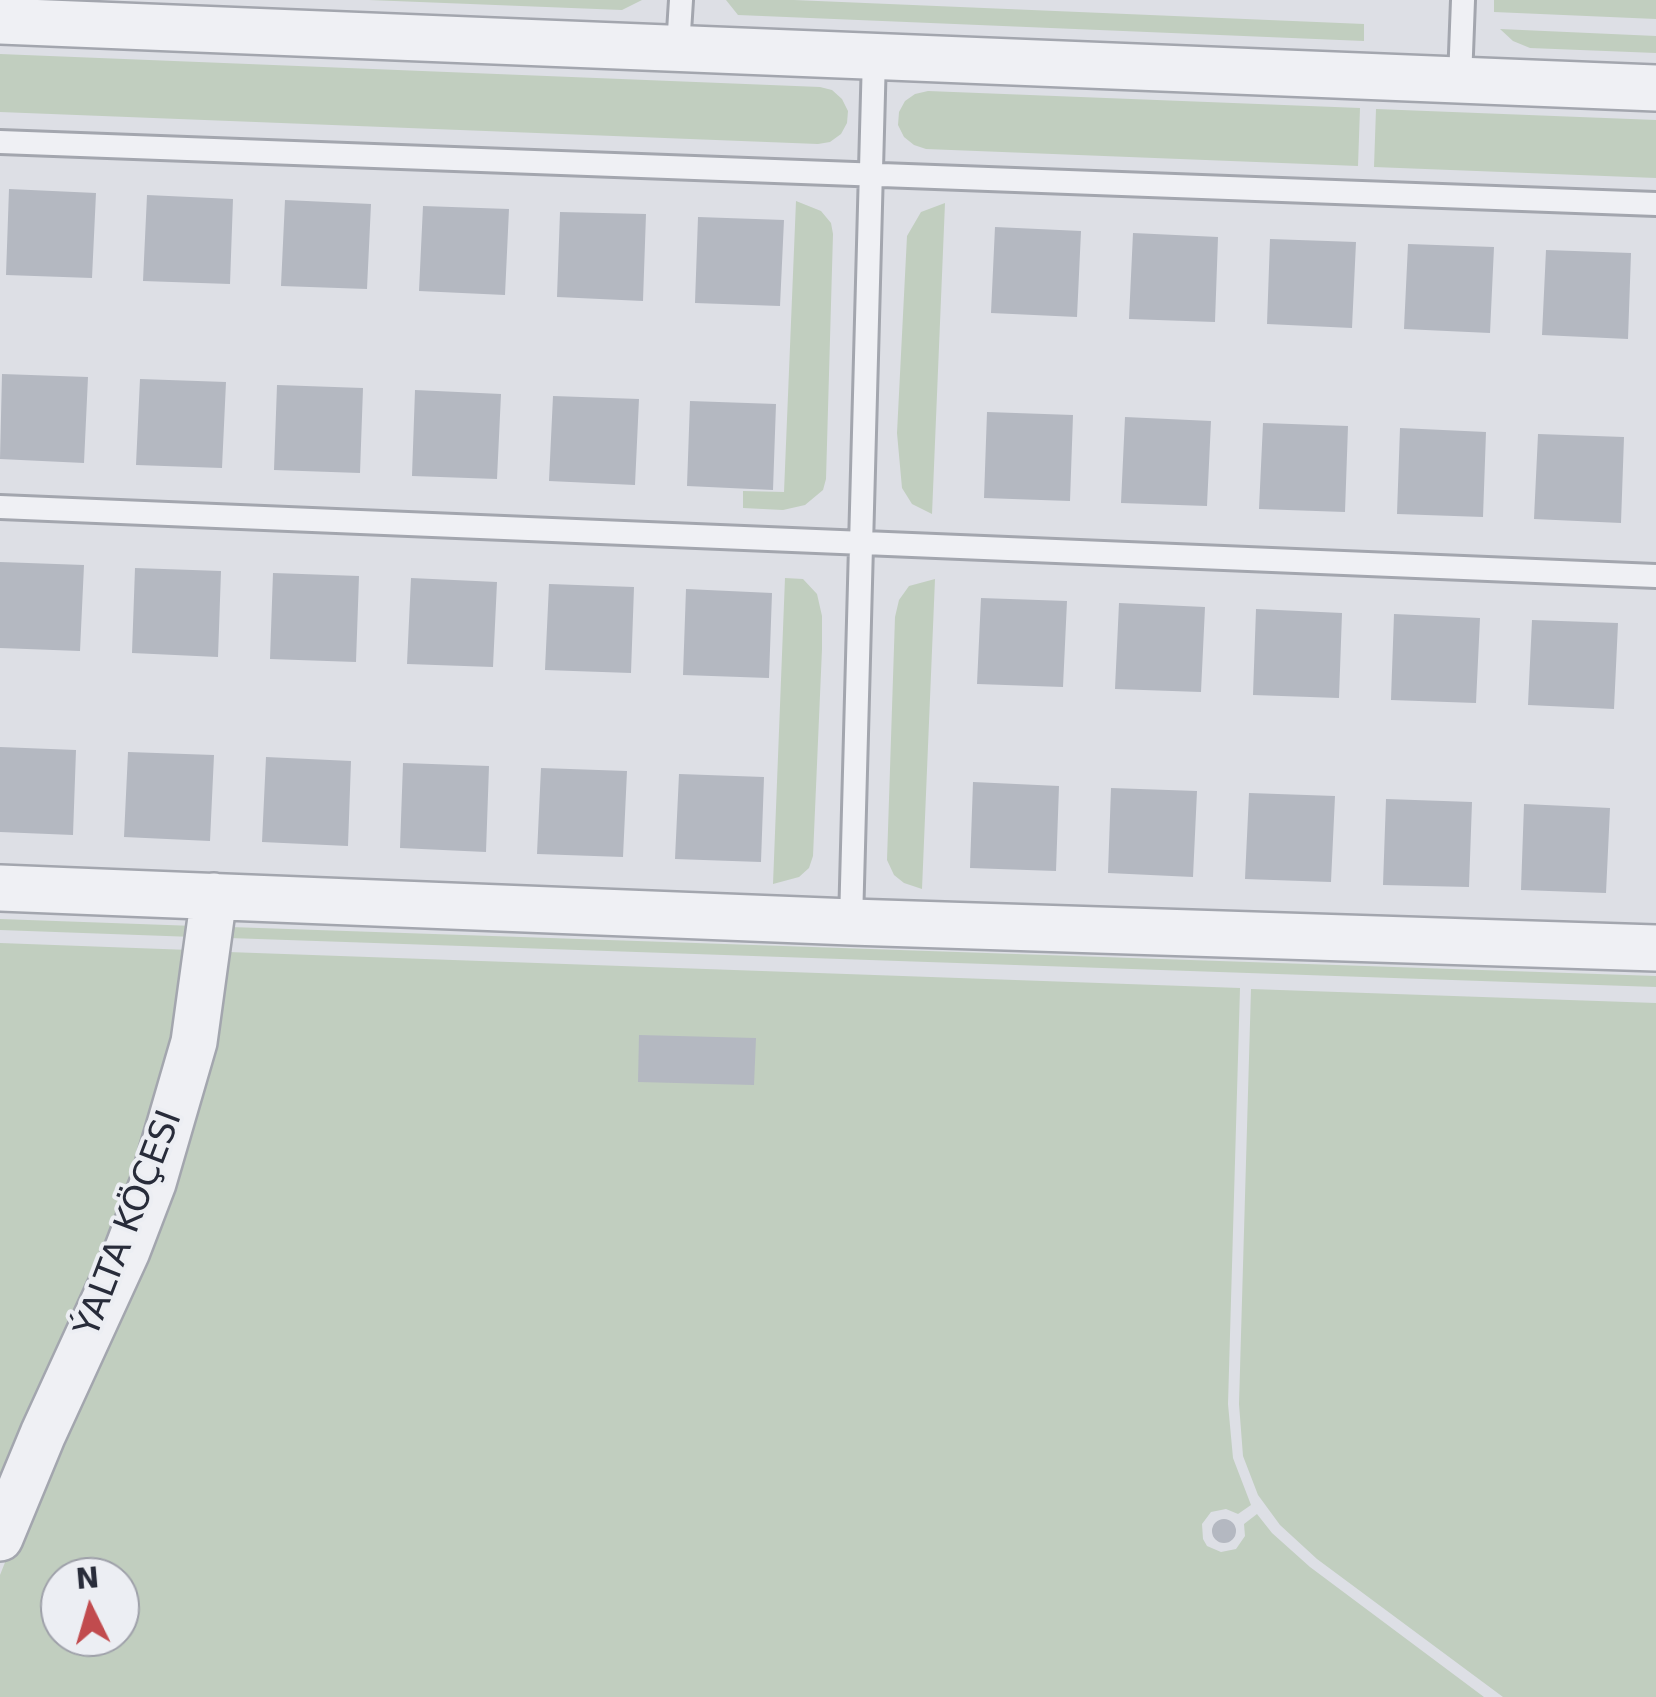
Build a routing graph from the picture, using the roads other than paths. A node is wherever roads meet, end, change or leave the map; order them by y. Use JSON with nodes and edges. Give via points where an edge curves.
{"nodes":[{"id":1,"x":681,"y":0,"type":"edge"},
{"id":2,"x":1463,"y":0,"type":"edge"},
{"id":3,"x":87,"y":12,"type":"edge"},
{"id":4,"x":0,"y":21,"type":"edge"},
{"id":5,"x":678,"y":48,"type":"junction"},
{"id":6,"x":874,"y":56,"type":"junction"},
{"id":7,"x":1460,"y":80,"type":"junction"},
{"id":8,"x":1656,"y":88,"type":"edge"},
{"id":9,"x":0,"y":142,"type":"edge"},
{"id":10,"x":870,"y":175,"type":"junction"},
{"id":11,"x":1656,"y":204,"type":"edge"},
{"id":12,"x":0,"y":507,"type":"edge"},
{"id":13,"x":863,"y":544,"type":"junction"},
{"id":14,"x":1656,"y":576,"type":"edge"},
{"id":15,"x":0,"y":888,"type":"edge"},
{"id":16,"x":214,"y":896,"type":"junction"},
{"id":17,"x":851,"y":922,"type":"junction"},
{"id":18,"x":1656,"y":948,"type":"edge"},
{"id":19,"x":0,"y":1538,"type":"edge"}],
"edges":[{"from":1,"to":5,"type":"lane"},
{"from":2,"to":7,"type":"lane"},
{"from":3,"to":4,"type":"street"},
{"from":3,"to":5,"type":"street"},
{"from":5,"to":6,"type":"street"},
{"from":6,"to":7,"type":"street"},
{"from":6,"to":10,"type":"lane"},
{"from":7,"to":8,"type":"street"},
{"from":9,"to":10,"type":"lane"},
{"from":10,"to":11,"type":"lane"},
{"from":10,"to":13,"type":"lane"},
{"from":12,"to":13,"type":"lane"},
{"from":13,"to":14,"type":"lane"},
{"from":13,"to":17,"type":"lane"},
{"from":15,"to":16,"type":"street"},
{"from":16,"to":17,"type":"street"},
{"from":16,"to":19,"type":"street","name":"ÝALTA KÖÇESI","via":[[194,1042],[152,1182]]},
{"from":17,"to":18,"type":"street"}]}
